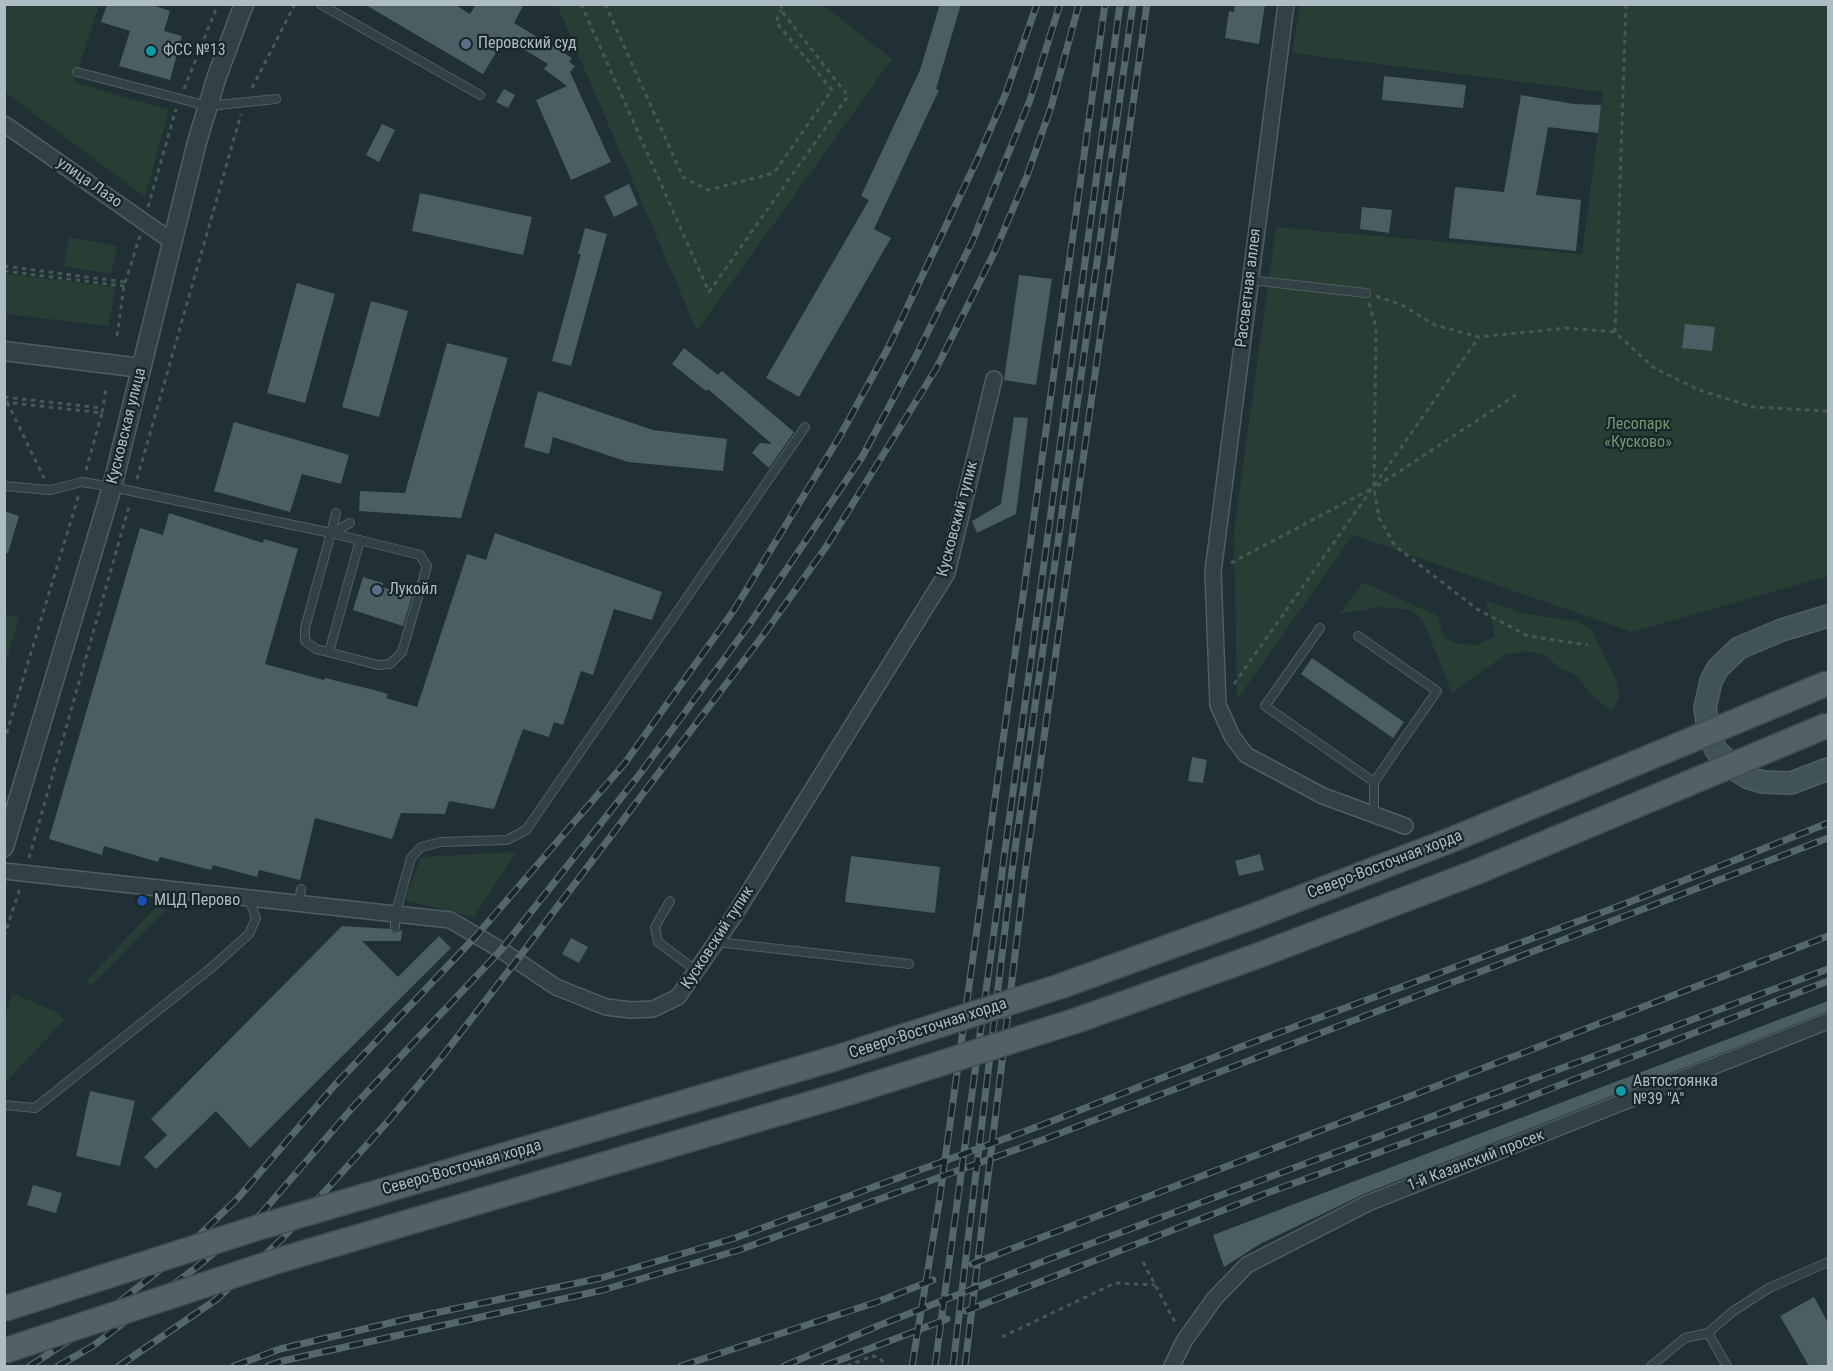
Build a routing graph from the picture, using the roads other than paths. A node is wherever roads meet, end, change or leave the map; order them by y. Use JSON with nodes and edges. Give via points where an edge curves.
{"nodes":[{"id":1,"x":244,"y":4,"type":"edge"},
{"id":2,"x":320,"y":4,"type":"edge"},
{"id":3,"x":1286,"y":4,"type":"edge"},
{"id":4,"x":77,"y":72,"type":"dead end"},
{"id":5,"x":480,"y":95,"type":"dead end"},
{"id":6,"x":276,"y":99,"type":"dead end"},
{"id":7,"x":208,"y":106,"type":"junction"},
{"id":8,"x":4,"y":124,"type":"edge"},
{"id":9,"x":173,"y":242,"type":"junction"},
{"id":10,"x":1251,"y":280,"type":"junction"},
{"id":11,"x":1366,"y":293,"type":"road end"},
{"id":12,"x":4,"y":351,"type":"edge"},
{"id":13,"x":141,"y":368,"type":"junction"},
{"id":14,"x":994,"y":379,"type":"dead end"},
{"id":15,"x":806,"y":428,"type":"dead end"},
{"id":16,"x":4,"y":486,"type":"edge"},
{"id":17,"x":112,"y":487,"type":"junction"},
{"id":18,"x":336,"y":513,"type":"dead end"},
{"id":19,"x":350,"y":523,"type":"dead end"},
{"id":20,"x":331,"y":533,"type":"junction"},
{"id":21,"x":360,"y":540,"type":"junction"},
{"id":22,"x":1828,"y":616,"type":"edge"},
{"id":23,"x":1320,"y":628,"type":"dead end"},
{"id":24,"x":1358,"y":636,"type":"dead end"},
{"id":25,"x":329,"y":652,"type":"junction"},
{"id":26,"x":1828,"y":683,"type":"edge"},
{"id":27,"x":1828,"y":725,"type":"edge"},
{"id":28,"x":1828,"y":769,"type":"edge"},
{"id":29,"x":1374,"y":782,"type":"junction"},
{"id":30,"x":1374,"y":817,"type":"junction"},
{"id":31,"x":1405,"y":826,"type":"dead end"},
{"id":32,"x":4,"y":847,"type":"edge"},
{"id":33,"x":4,"y":871,"type":"edge"},
{"id":34,"x":249,"y":899,"type":"junction"},
{"id":35,"x":670,"y":901,"type":"dead end"},
{"id":36,"x":395,"y":921,"type":"junction"},
{"id":37,"x":715,"y":942,"type":"junction"},
{"id":38,"x":909,"y":964,"type":"dead end"},
{"id":39,"x":698,"y":972,"type":"junction"},
{"id":40,"x":1828,"y":1021,"type":"edge"},
{"id":41,"x":4,"y":1105,"type":"edge"},
{"id":42,"x":1828,"y":1262,"type":"edge"},
{"id":43,"x":4,"y":1309,"type":"edge"},
{"id":44,"x":1708,"y":1333,"type":"junction"},
{"id":45,"x":4,"y":1351,"type":"edge"},
{"id":46,"x":1172,"y":1366,"type":"edge"},
{"id":47,"x":1650,"y":1366,"type":"edge"},
{"id":48,"x":1727,"y":1366,"type":"edge"}],
"edges":[{"from":1,"to":7,"type":"street","name":"Кусковская улица"},
{"from":2,"to":5,"type":"lane"},
{"from":3,"to":10,"type":"street","name":"Рассветная аллея"},
{"from":4,"to":7,"type":"lane"},
{"from":6,"to":7,"type":"lane"},
{"from":7,"to":9,"type":"street","name":"Кусковская улица"},
{"from":8,"to":9,"type":"street","name":"улица Лазо"},
{"from":9,"to":13,"type":"street","name":"Кусковская улица"},
{"from":10,"to":11,"type":"lane"},
{"from":10,"to":30,"type":"street","name":"Рассветная аллея","via":[[1213,573],[1218,705],[1246,755],[1323,796]]},
{"from":12,"to":13,"type":"street"},
{"from":13,"to":17,"type":"street","name":"Кусковская улица"},
{"from":14,"to":37,"type":"street","name":"Кусковский тупик","via":[[947,573]]},
{"from":15,"to":36,"type":"lane","via":[[526,830],[507,840],[441,842],[421,848],[411,858]]},
{"from":16,"to":17,"type":"lane","via":[[50,490],[82,482]]},
{"from":17,"to":20,"type":"lane"},
{"from":17,"to":32,"type":"street","name":"Кусковская улица","via":[[14,802]]},
{"from":18,"to":20,"type":"lane"},
{"from":19,"to":20,"type":"lane"},
{"from":20,"to":21,"type":"lane"},
{"from":20,"to":25,"type":"lane","via":[[304,632],[308,645]]},
{"from":21,"to":25,"type":"lane"},
{"from":21,"to":25,"type":"lane","via":[[420,555],[427,566],[402,652],[395,661],[378,665]]},
{"from":22,"to":28,"type":"main road","via":[[1739,648],[1715,674],[1705,708],[1716,750],[1749,778],[1791,783]]},
{"from":23,"to":29,"type":"lane","via":[[1265,706]]},
{"from":24,"to":29,"type":"lane","via":[[1437,691]]},
{"from":26,"to":43,"type":"main road","name":"Северо-Восточная хорда","bridge":true,"via":[[1450,840],[1060,986],[836,1058],[262,1226]]},
{"from":27,"to":45,"type":"main road","bridge":true,"via":[[1479,872],[1078,1020],[847,1093],[277,1261]]},
{"from":29,"to":30,"type":"lane"},
{"from":30,"to":31,"type":"street"},
{"from":33,"to":34,"type":"street","name":"Кусковский тупик"},
{"from":34,"to":36,"type":"street","name":"Кусковский тупик","via":[[300,897]]},
{"from":34,"to":41,"type":"lane","via":[[256,918],[249,934],[211,968],[35,1108]]},
{"from":35,"to":39,"type":"lane","via":[[655,927],[658,942]]},
{"from":36,"to":39,"type":"street","name":"Кусковский тупик","via":[[450,920],[556,987],[606,1007],[653,1009],[678,997]]},
{"from":37,"to":38,"type":"lane"},
{"from":37,"to":39,"type":"street","name":"Кусковский тупик"},
{"from":40,"to":46,"type":"street","name":"1-й Казанский просек","via":[[1368,1203],[1247,1265],[1215,1298],[1184,1341]]},
{"from":42,"to":44,"type":"lane","via":[[1769,1288]]},
{"from":44,"to":47,"type":"lane","via":[[1685,1338]]},
{"from":44,"to":48,"type":"lane"}]}
